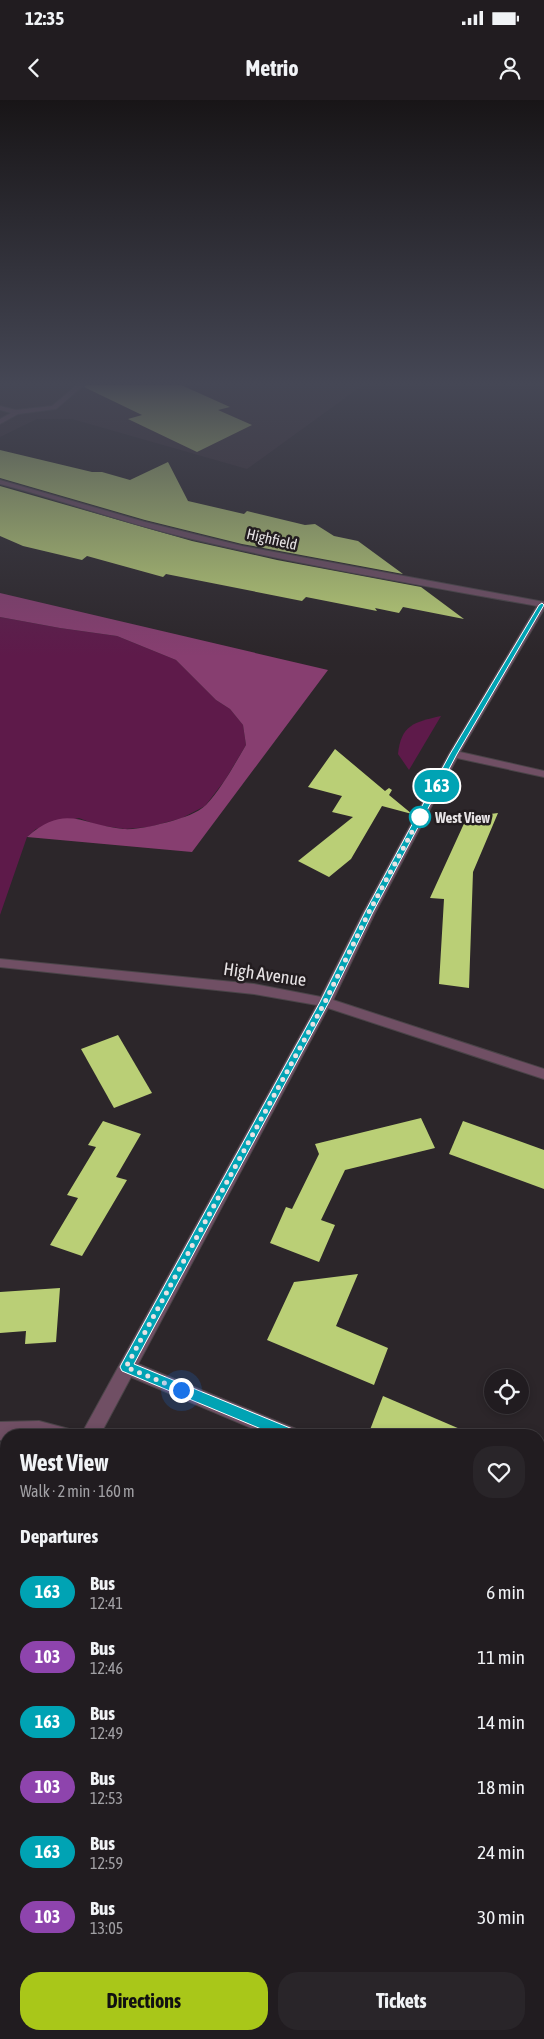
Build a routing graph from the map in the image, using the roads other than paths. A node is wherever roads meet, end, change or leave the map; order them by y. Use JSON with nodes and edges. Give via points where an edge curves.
{"nodes":[{"id":1,"x":0,"y":482,"type":"edge"},
{"id":2,"x":543,"y":605,"type":"edge"},
{"id":3,"x":454,"y":754,"type":"junction"},
{"id":4,"x":544,"y":774,"type":"edge"},
{"id":5,"x":0,"y":964,"type":"edge"},
{"id":6,"x":325,"y":1002,"type":"junction"},
{"id":7,"x":544,"y":1074,"type":"edge"},
{"id":8,"x":126,"y":1367,"type":"junction"},
{"id":9,"x":93,"y":1429,"type":"edge"},
{"id":10,"x":276,"y":1429,"type":"edge"}],
"edges":[{"from":1,"to":2,"type":"street","name":"Highfield","via":[[160,528],[308,562]]},
{"from":2,"to":3,"type":"street"},
{"from":3,"to":4,"type":"street"},
{"from":3,"to":6,"type":"street"},
{"from":5,"to":6,"type":"street","name":"High Avenue","via":[[254,989]]},
{"from":6,"to":7,"type":"street","name":"High Avenue"},
{"from":6,"to":8,"type":"street"},
{"from":8,"to":9,"type":"street"},
{"from":8,"to":10,"type":"street"}]}
